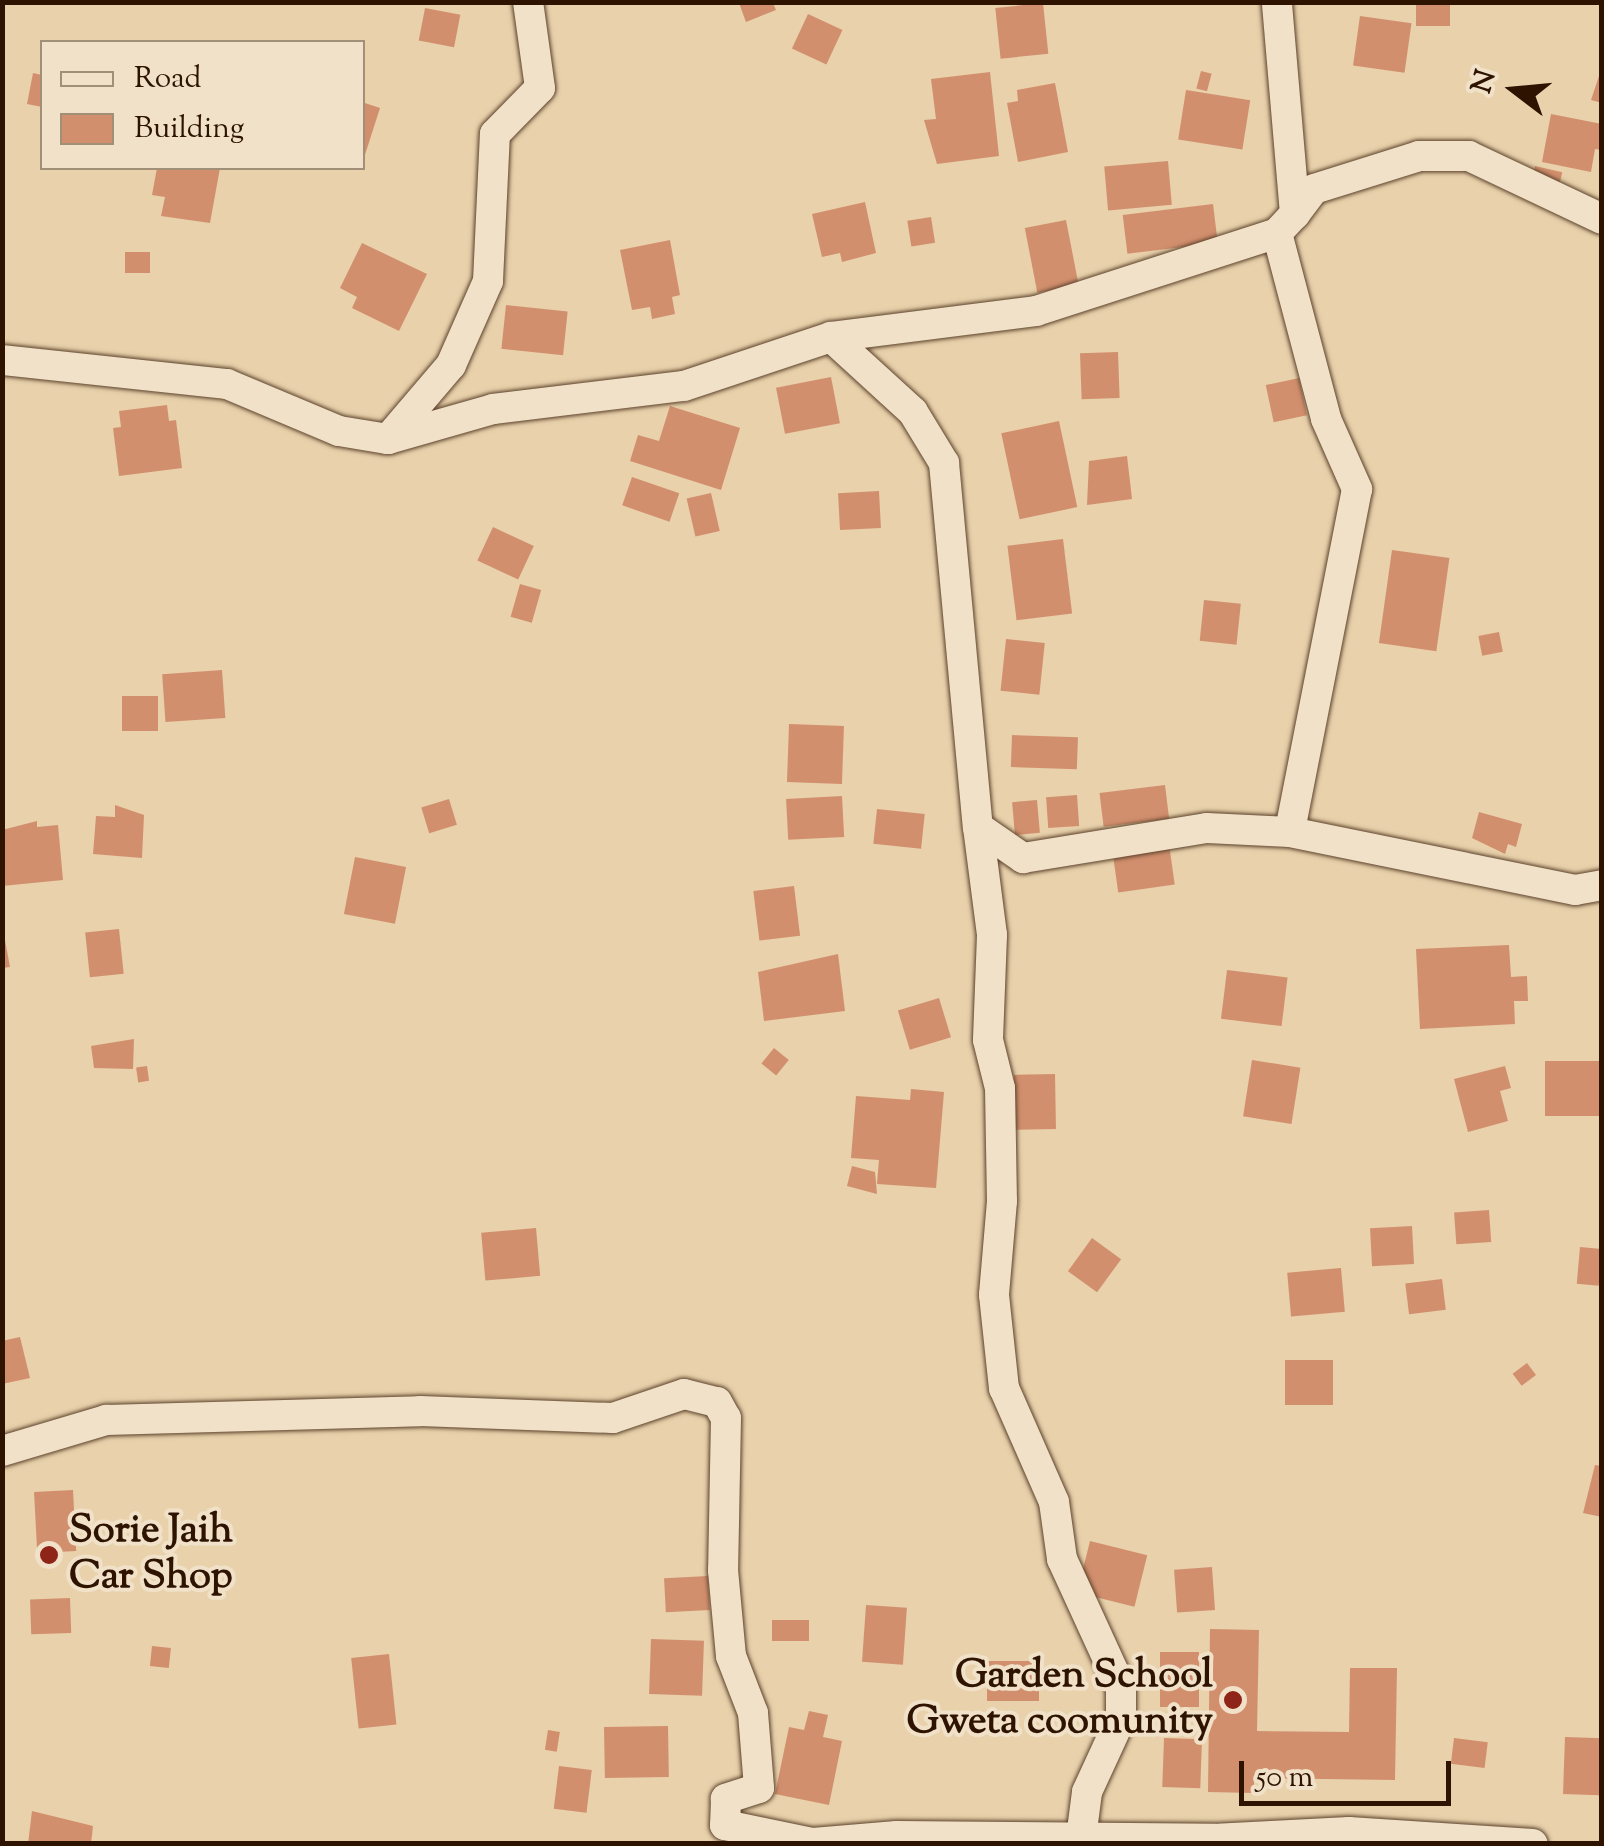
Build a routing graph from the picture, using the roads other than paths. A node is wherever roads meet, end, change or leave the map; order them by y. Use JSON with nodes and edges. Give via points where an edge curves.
{"nodes":[{"id":1,"x":528,"y":2,"type":"edge"},
{"id":2,"x":1277,"y":2,"type":"edge"},
{"id":3,"x":1602,"y":219,"type":"edge"},
{"id":4,"x":1286,"y":224,"type":"junction"},
{"id":5,"x":831,"y":337,"type":"junction"},
{"id":6,"x":2,"y":360,"type":"edge"},
{"id":7,"x":388,"y":440,"type":"junction"},
{"id":8,"x":978,"y":827,"type":"junction"},
{"id":9,"x":1290,"y":832,"type":"junction"},
{"id":10,"x":1602,"y":885,"type":"edge"},
{"id":11,"x":2,"y":1450,"type":"edge"},
{"id":12,"x":720,"y":1834,"type":"edge"},
{"id":13,"x":1081,"y":1838,"type":"junction"},
{"id":14,"x":1532,"y":1844,"type":"edge"}],
"edges":[{"from":1,"to":7,"type":"street","via":[[540,88],[496,134],[488,281],[451,365]]},
{"from":2,"to":4,"type":"street"},
{"from":3,"to":4,"type":"street","via":[[1469,156],[1436,156],[1378,165],[1314,189]]},
{"from":4,"to":5,"type":"street","via":[[1036,311]]},
{"from":4,"to":9,"type":"street","via":[[1326,419],[1358,489]]},
{"from":5,"to":7,"type":"street","via":[[684,386],[493,409]]},
{"from":5,"to":8,"type":"street","via":[[913,412],[944,463]]},
{"from":6,"to":7,"type":"street","via":[[227,384],[340,431]]},
{"from":8,"to":9,"type":"street","via":[[1023,858],[1206,828]]},
{"from":8,"to":13,"type":"street","via":[[992,935],[988,1040],[1000,1088],[1002,1201],[994,1295],[1004,1388],[1054,1502],[1062,1559],[1121,1688],[1120,1718],[1086,1792]]},
{"from":9,"to":10,"type":"street","via":[[1574,890]]},
{"from":11,"to":12,"type":"street","via":[[106,1420],[420,1411],[612,1418],[684,1394],[717,1402],[726,1418],[723,1550],[731,1656],[753,1714],[759,1788],[726,1799]]},
{"from":12,"to":13,"type":"street","via":[[813,1843],[897,1836]]},
{"from":13,"to":14,"type":"street","via":[[1349,1832]]}]}
